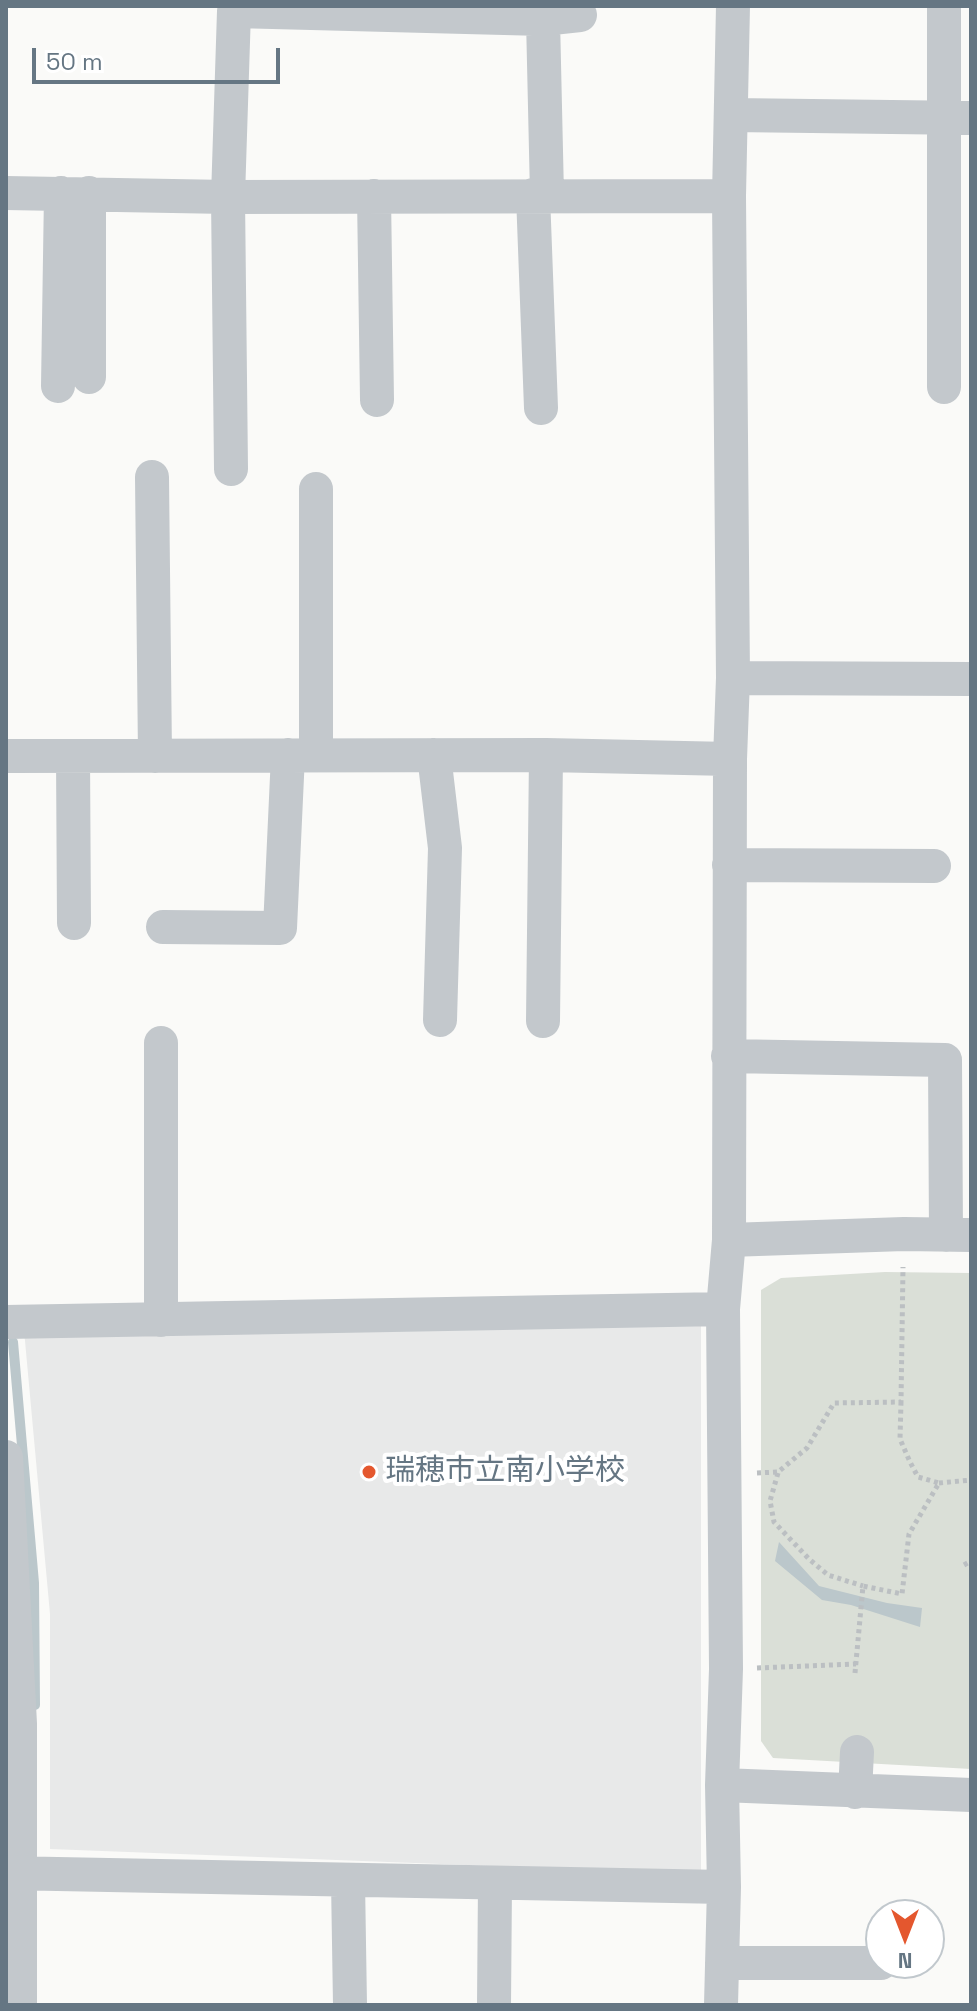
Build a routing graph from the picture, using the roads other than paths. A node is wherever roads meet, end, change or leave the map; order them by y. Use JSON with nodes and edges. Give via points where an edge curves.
{"nodes":[{"id":1,"x":733,"y":6,"type":"edge"},
{"id":2,"x":944,"y":6,"type":"edge"},
{"id":3,"x":580,"y":15,"type":"dead end"},
{"id":4,"x":543,"y":19,"type":"junction"},
{"id":5,"x":732,"y":115,"type":"junction"},
{"id":6,"x":957,"y":118,"type":"edge"},
{"id":7,"x":6,"y":193,"type":"edge"},
{"id":8,"x":75,"y":193,"type":"junction"},
{"id":9,"x":540,"y":195,"type":"junction"},
{"id":10,"x":374,"y":196,"type":"junction"},
{"id":11,"x":729,"y":196,"type":"junction"},
{"id":12,"x":228,"y":197,"type":"junction"},
{"id":13,"x":74,"y":381,"type":"dead end"},
{"id":14,"x":944,"y":387,"type":"dead end"},
{"id":15,"x":377,"y":400,"type":"dead end"},
{"id":16,"x":541,"y":408,"type":"dead end"},
{"id":17,"x":231,"y":469,"type":"dead end"},
{"id":18,"x":152,"y":477,"type":"dead end"},
{"id":19,"x":316,"y":489,"type":"dead end"},
{"id":20,"x":733,"y":678,"type":"junction"},
{"id":21,"x":971,"y":679,"type":"edge"},
{"id":22,"x":302,"y":755,"type":"junction"},
{"id":23,"x":434,"y":755,"type":"junction"},
{"id":24,"x":546,"y":755,"type":"junction"},
{"id":25,"x":6,"y":756,"type":"edge"},
{"id":26,"x":73,"y":756,"type":"junction"},
{"id":27,"x":155,"y":756,"type":"junction"},
{"id":28,"x":730,"y":759,"type":"junction"},
{"id":29,"x":729,"y":865,"type":"junction"},
{"id":30,"x":934,"y":866,"type":"dead end"},
{"id":31,"x":74,"y":923,"type":"dead end"},
{"id":32,"x":163,"y":927,"type":"dead end"},
{"id":33,"x":440,"y":1020,"type":"dead end"},
{"id":34,"x":543,"y":1021,"type":"dead end"},
{"id":35,"x":161,"y":1043,"type":"dead end"},
{"id":36,"x":728,"y":1056,"type":"junction"},
{"id":37,"x":958,"y":1235,"type":"edge"},
{"id":38,"x":729,"y":1240,"type":"junction"},
{"id":39,"x":723,"y":1309,"type":"junction"},
{"id":40,"x":161,"y":1320,"type":"junction"},
{"id":41,"x":6,"y":1322,"type":"edge"},
{"id":42,"x":6,"y":1457,"type":"edge"},
{"id":43,"x":857,"y":1752,"type":"dead end"},
{"id":44,"x":722,"y":1785,"type":"junction"},
{"id":45,"x":855,"y":1792,"type":"junction"},
{"id":46,"x":971,"y":1795,"type":"edge"},
{"id":47,"x":14,"y":1873,"type":"edge"},
{"id":48,"x":348,"y":1881,"type":"junction"},
{"id":49,"x":495,"y":1883,"type":"junction"},
{"id":50,"x":724,"y":1887,"type":"junction"},
{"id":51,"x":722,"y":1963,"type":"junction"},
{"id":52,"x":865,"y":1963,"type":"edge"},
{"id":53,"x":20,"y":2005,"type":"edge"},
{"id":54,"x":350,"y":2005,"type":"edge"},
{"id":55,"x":494,"y":2005,"type":"edge"},
{"id":56,"x":721,"y":2005,"type":"edge"}],
"edges":[{"from":1,"to":5,"type":"street"},
{"from":2,"to":6,"type":"street"},
{"from":3,"to":4,"type":"street"},
{"from":4,"to":9,"type":"street"},
{"from":4,"to":12,"type":"street","via":[[234,11]]},
{"from":5,"to":6,"type":"street"},
{"from":5,"to":11,"type":"street"},
{"from":6,"to":14,"type":"street"},
{"from":7,"to":8,"type":"street"},
{"from":8,"to":12,"type":"street"},
{"from":8,"to":13,"type":"street"},
{"from":9,"to":10,"type":"street"},
{"from":9,"to":11,"type":"street"},
{"from":9,"to":16,"type":"street"},
{"from":10,"to":12,"type":"street"},
{"from":10,"to":15,"type":"street"},
{"from":11,"to":20,"type":"street"},
{"from":12,"to":17,"type":"street"},
{"from":18,"to":27,"type":"street"},
{"from":19,"to":22,"type":"street"},
{"from":20,"to":21,"type":"street"},
{"from":20,"to":28,"type":"street"},
{"from":22,"to":23,"type":"street"},
{"from":22,"to":27,"type":"street"},
{"from":22,"to":32,"type":"street","via":[[280,928]]},
{"from":23,"to":24,"type":"street"},
{"from":23,"to":33,"type":"street","via":[[445,848]]},
{"from":24,"to":28,"type":"street"},
{"from":24,"to":34,"type":"street"},
{"from":25,"to":26,"type":"street"},
{"from":26,"to":27,"type":"street"},
{"from":26,"to":31,"type":"street"},
{"from":28,"to":29,"type":"street"},
{"from":29,"to":30,"type":"street"},
{"from":29,"to":36,"type":"street"},
{"from":35,"to":40,"type":"street"},
{"from":36,"to":37,"type":"street","via":[[945,1060]]},
{"from":36,"to":38,"type":"street"},
{"from":37,"to":38,"type":"street"},
{"from":38,"to":39,"type":"street"},
{"from":39,"to":40,"type":"street"},
{"from":39,"to":44,"type":"street"},
{"from":40,"to":41,"type":"street"},
{"from":42,"to":47,"type":"street","via":[[20,1724]]},
{"from":43,"to":45,"type":"street"},
{"from":44,"to":45,"type":"street"},
{"from":44,"to":50,"type":"street"},
{"from":45,"to":46,"type":"street"},
{"from":47,"to":48,"type":"street"},
{"from":47,"to":53,"type":"street"},
{"from":48,"to":49,"type":"street"},
{"from":48,"to":54,"type":"street"},
{"from":49,"to":50,"type":"street"},
{"from":49,"to":55,"type":"street"},
{"from":50,"to":51,"type":"street"},
{"from":51,"to":52,"type":"street"},
{"from":51,"to":56,"type":"street"}]}
